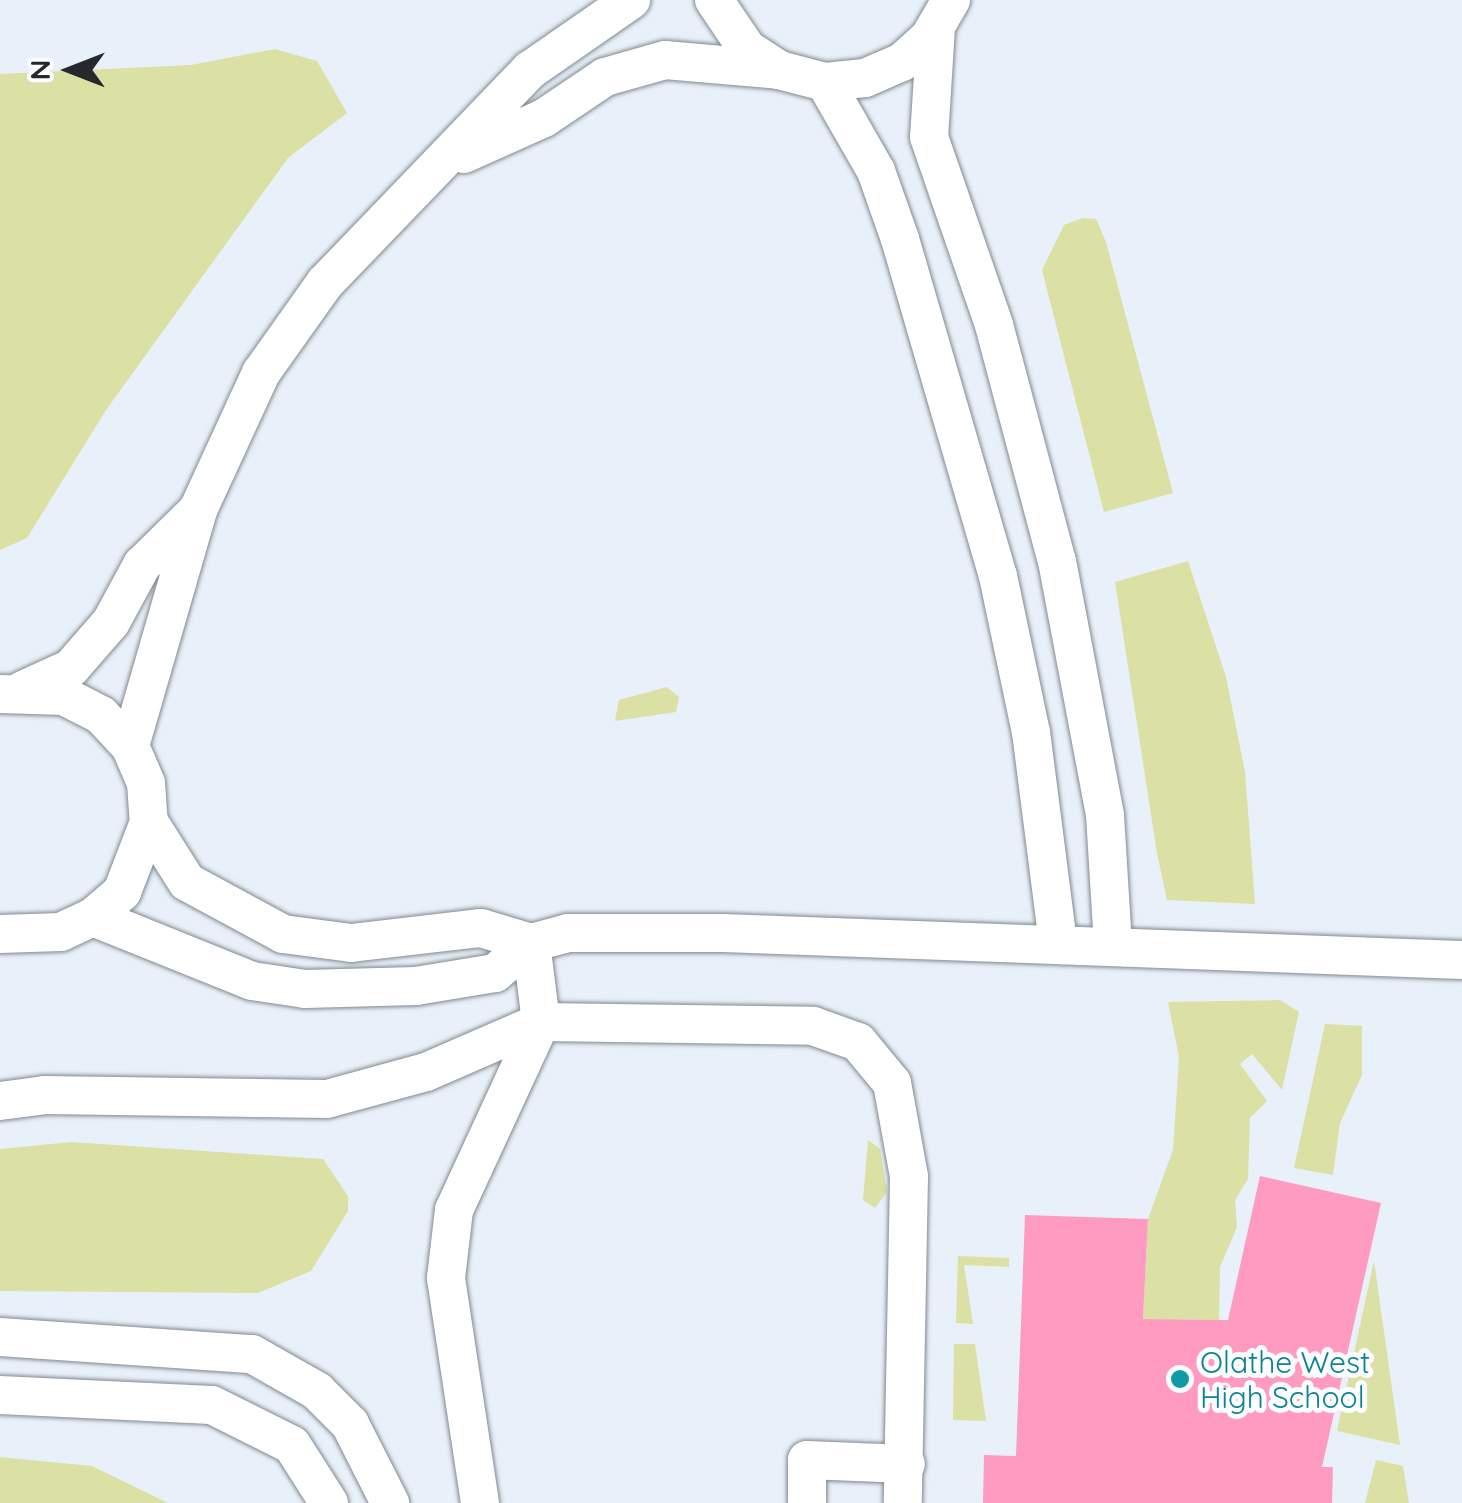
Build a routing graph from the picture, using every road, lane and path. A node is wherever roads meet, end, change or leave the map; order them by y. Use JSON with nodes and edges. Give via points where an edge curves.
{"nodes":[{"id":1,"x":632,"y":0,"type":"edge"},
{"id":2,"x":714,"y":0,"type":"edge"},
{"id":3,"x":944,"y":14,"type":"edge"},
{"id":4,"x":779,"y":70,"type":"junction"},
{"id":5,"x":825,"y":82,"type":"junction"},
{"id":6,"x":452,"y":159,"type":"junction"},
{"id":7,"x":198,"y":510,"type":"junction"},
{"id":8,"x":1057,"y":560,"type":"junction"},
{"id":9,"x":998,"y":576,"type":"junction"},
{"id":10,"x":12,"y":692,"type":"edge"},
{"id":11,"x":130,"y":746,"type":"junction"},
{"id":12,"x":150,"y":822,"type":"junction"},
{"id":13,"x":93,"y":918,"type":"junction"},
{"id":14,"x":8,"y":938,"type":"edge"},
{"id":15,"x":532,"y":943,"type":"junction"},
{"id":16,"x":1058,"y":944,"type":"junction"},
{"id":17,"x":1114,"y":944,"type":"junction"},
{"id":18,"x":1462,"y":960,"type":"edge"},
{"id":19,"x":541,"y":1022,"type":"junction"},
{"id":20,"x":0,"y":1101,"type":"edge"},
{"id":21,"x":0,"y":1336,"type":"edge"},
{"id":22,"x":0,"y":1395,"type":"edge"},
{"id":23,"x":906,"y":1464,"type":"junction"},
{"id":24,"x":329,"y":1503,"type":"edge"},
{"id":25,"x":390,"y":1503,"type":"edge"},
{"id":26,"x":480,"y":1503,"type":"edge"},
{"id":27,"x":806,"y":1503,"type":"edge"},
{"id":28,"x":903,"y":1503,"type":"edge"}],
"edges":[{"from":1,"to":6,"type":"street","via":[[530,70]]},
{"from":2,"to":4,"type":"street","via":[[747,49]]},
{"from":3,"to":5,"type":"street","via":[[902,62],[865,78]]},
{"from":3,"to":8,"type":"street","via":[[930,137],[994,326]]},
{"from":4,"to":5,"type":"street"},
{"from":4,"to":6,"type":"street","via":[[665,60],[605,77],[544,118]]},
{"from":5,"to":9,"type":"street","via":[[888,205]]},
{"from":6,"to":7,"type":"street","via":[[378,225],[296,324],[261,373]]},
{"from":7,"to":10,"type":"street","via":[[142,565],[111,622],[70,668]]},
{"from":7,"to":11,"type":"street"},
{"from":8,"to":9,"type":"street"},
{"from":8,"to":17,"type":"street","via":[[1105,815]]},
{"from":9,"to":16,"type":"street","via":[[1031,732]]},
{"from":10,"to":11,"type":"street","via":[[64,696],[101,715]]},
{"from":11,"to":12,"type":"street","via":[[146,783]]},
{"from":12,"to":13,"type":"street","via":[[122,892]]},
{"from":12,"to":15,"type":"street","via":[[187,882],[283,934],[350,943],[481,928]]},
{"from":13,"to":14,"type":"street"},
{"from":13,"to":15,"type":"street","via":[[252,981],[305,988],[416,986],[496,973]]},
{"from":15,"to":16,"type":"street","via":[[568,933],[723,933]]},
{"from":15,"to":19,"type":"street"},
{"from":16,"to":17,"type":"street"},
{"from":17,"to":18,"type":"street"},
{"from":19,"to":20,"type":"street","via":[[426,1072],[327,1099],[45,1095]]},
{"from":19,"to":23,"type":"street","via":[[813,1026],[858,1042],[879,1061],[892,1083],[910,1195]]},
{"from":19,"to":26,"type":"street","via":[[452,1227],[451,1338]]},
{"from":21,"to":25,"type":"street","via":[[252,1354],[317,1391],[350,1424]]},
{"from":22,"to":24,"type":"street","via":[[212,1405],[292,1445]]},
{"from":23,"to":27,"type":"street","via":[[807,1460]]},
{"from":23,"to":28,"type":"street"}]}
